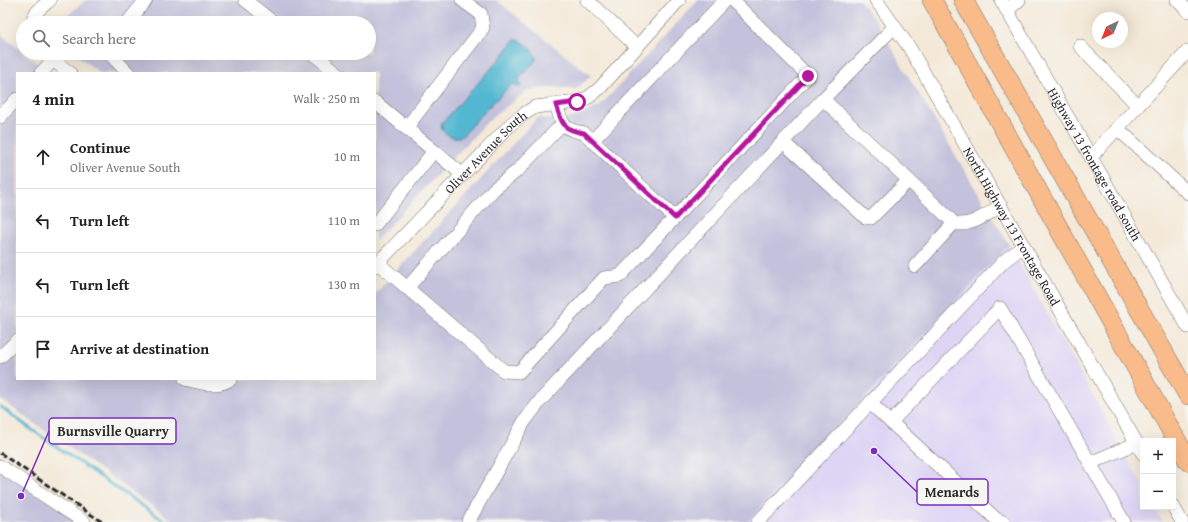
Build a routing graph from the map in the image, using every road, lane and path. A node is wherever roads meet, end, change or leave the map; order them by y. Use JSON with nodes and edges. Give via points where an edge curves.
{"nodes":[{"id":1,"x":50,"y":0,"type":"edge"},
{"id":2,"x":146,"y":0,"type":"edge"},
{"id":3,"x":245,"y":0,"type":"edge"},
{"id":4,"x":462,"y":0,"type":"edge"},
{"id":5,"x":587,"y":0,"type":"edge"},
{"id":6,"x":679,"y":0,"type":"edge"},
{"id":7,"x":725,"y":0,"type":"edge"},
{"id":8,"x":732,"y":0,"type":"edge"},
{"id":9,"x":876,"y":0,"type":"edge"},
{"id":10,"x":932,"y":0,"type":"edge"},
{"id":11,"x":963,"y":0,"type":"edge"},
{"id":12,"x":1019,"y":0,"type":"edge"},
{"id":13,"x":1177,"y":0,"type":"edge"},
{"id":14,"x":1004,"y":6,"type":"edge"},
{"id":15,"x":1188,"y":11,"type":"edge"},
{"id":16,"x":34,"y":16,"type":"edge"},
{"id":17,"x":133,"y":16,"type":"edge"},
{"id":18,"x":265,"y":16,"type":"edge"},
{"id":19,"x":895,"y":26,"type":"junction"},
{"id":20,"x":1080,"y":46,"type":"dead end"},
{"id":21,"x":637,"y":47,"type":"junction"},
{"id":22,"x":1187,"y":53,"type":"edge"},
{"id":23,"x":47,"y":60,"type":"edge"},
{"id":24,"x":54,"y":60,"type":"edge"},
{"id":25,"x":116,"y":60,"type":"edge"},
{"id":26,"x":321,"y":60,"type":"edge"},
{"id":27,"x":41,"y":72,"type":"edge"},
{"id":28,"x":69,"y":72,"type":"edge"},
{"id":29,"x":127,"y":72,"type":"edge"},
{"id":30,"x":337,"y":72,"type":"edge"},
{"id":31,"x":823,"y":99,"type":"junction"},
{"id":32,"x":16,"y":100,"type":"edge"},
{"id":33,"x":376,"y":103,"type":"edge"},
{"id":34,"x":556,"y":105,"type":"junction"},
{"id":35,"x":1138,"y":106,"type":"junction"},
{"id":36,"x":0,"y":117,"type":"edge"},
{"id":37,"x":562,"y":124,"type":"junction"},
{"id":38,"x":406,"y":128,"type":"junction"},
{"id":39,"x":1117,"y":128,"type":"junction"},
{"id":40,"x":592,"y":141,"type":"junction"},
{"id":41,"x":783,"y":142,"type":"junction"},
{"id":42,"x":434,"y":151,"type":"junction"},
{"id":43,"x":1091,"y":157,"type":"junction"},
{"id":44,"x":463,"y":175,"type":"junction"},
{"id":45,"x":909,"y":180,"type":"junction"},
{"id":46,"x":1188,"y":193,"type":"edge"},
{"id":47,"x":1001,"y":206,"type":"junction"},
{"id":48,"x":675,"y":218,"type":"junction"},
{"id":49,"x":954,"y":223,"type":"junction"},
{"id":50,"x":376,"y":224,"type":"edge"},
{"id":51,"x":1024,"y":246,"type":"junction"},
{"id":52,"x":376,"y":265,"type":"edge"},
{"id":53,"x":915,"y":266,"type":"dead end"},
{"id":54,"x":407,"y":288,"type":"junction"},
{"id":55,"x":1188,"y":327,"type":"edge"},
{"id":56,"x":16,"y":342,"type":"edge"},
{"id":57,"x":0,"y":357,"type":"edge"},
{"id":58,"x":188,"y":380,"type":"edge"},
{"id":59,"x":230,"y":380,"type":"edge"},
{"id":60,"x":1188,"y":395,"type":"edge"},
{"id":61,"x":870,"y":403,"type":"junction"},
{"id":62,"x":891,"y":422,"type":"junction"},
{"id":63,"x":1140,"y":449,"type":"edge"},
{"id":64,"x":1188,"y":461,"type":"edge"},
{"id":65,"x":1090,"y":464,"type":"junction"},
{"id":66,"x":0,"y":466,"type":"edge"},
{"id":67,"x":1175,"y":510,"type":"edge"},
{"id":68,"x":84,"y":522,"type":"edge"},
{"id":69,"x":468,"y":522,"type":"edge"},
{"id":70,"x":758,"y":522,"type":"edge"},
{"id":71,"x":1003,"y":522,"type":"edge"},
{"id":72,"x":1124,"y":522,"type":"edge"},
{"id":73,"x":1182,"y":522,"type":"edge"}],
"edges":[{"from":1,"to":16,"type":"street"},
{"from":2,"to":17,"type":"street"},
{"from":3,"to":18,"type":"street"},
{"from":4,"to":38,"type":"street","via":[[481,14],[483,28]]},
{"from":5,"to":21,"type":"street"},
{"from":6,"to":21,"type":"street","name":"Oliver Avenue South"},
{"from":7,"to":40,"type":"street"},
{"from":8,"to":48,"type":"street","via":[[808,76]]},
{"from":9,"to":19,"type":"street","name":"North Highway 13 Frontage Road"},
{"from":10,"to":64,"type":"highway"},
{"from":11,"to":60,"type":"highway"},
{"from":12,"to":14,"type":"street"},
{"from":13,"to":15,"type":"street"},
{"from":14,"to":43,"type":"street","name":"Highway 13 frontage road south"},
{"from":19,"to":31,"type":"street"},
{"from":19,"to":47,"type":"street","name":"North Highway 13 Frontage Road"},
{"from":20,"to":35,"type":"street"},
{"from":21,"to":34,"type":"street","name":"Oliver Avenue South","via":[[589,97],[577,102]]},
{"from":22,"to":35,"type":"street"},
{"from":23,"to":27,"type":"street"},
{"from":24,"to":28,"type":"street"},
{"from":25,"to":29,"type":"street"},
{"from":26,"to":30,"type":"street"},
{"from":31,"to":41,"type":"street"},
{"from":31,"to":45,"type":"street"},
{"from":32,"to":36,"type":"street"},
{"from":33,"to":38,"type":"street"},
{"from":34,"to":37,"type":"street"},
{"from":34,"to":44,"type":"street","name":"Oliver Avenue South","via":[[536,108],[512,123]]},
{"from":35,"to":39,"type":"street"},
{"from":37,"to":40,"type":"street","via":[[571,130],[584,133]]},
{"from":37,"to":54,"type":"street","via":[[517,171],[494,189]]},
{"from":38,"to":42,"type":"street"},
{"from":39,"to":43,"type":"street"},
{"from":39,"to":46,"type":"street"},
{"from":40,"to":48,"type":"street"},
{"from":41,"to":45,"type":"street","via":[[865,217],[871,218]]},
{"from":41,"to":69,"type":"street","via":[[540,401],[524,422]]},
{"from":42,"to":44,"type":"street"},
{"from":42,"to":50,"type":"street"},
{"from":43,"to":55,"type":"street","name":"Highway 13 frontage road south"},
{"from":44,"to":52,"type":"street","name":"Oliver Avenue South"},
{"from":45,"to":49,"type":"street"},
{"from":47,"to":49,"type":"street","via":[[968,223]]},
{"from":47,"to":51,"type":"street","name":"North Highway 13 Frontage Road"},
{"from":48,"to":54,"type":"street","via":[[620,276],[604,278],[518,372],[504,371]]},
{"from":49,"to":53,"type":"street"},
{"from":51,"to":61,"type":"street","via":[[1004,261]]},
{"from":51,"to":63,"type":"street","name":"North Highway 13 Frontage Road"},
{"from":52,"to":54,"type":"street"},
{"from":56,"to":57,"type":"street"},
{"from":58,"to":59,"type":"street","via":[[224,384]]},
{"from":61,"to":62,"type":"street"},
{"from":61,"to":70,"type":"street"},
{"from":62,"to":65,"type":"street","via":[[1000,308]]},
{"from":62,"to":71,"type":"street","via":[[996,519]]},
{"from":63,"to":65,"type":"street"},
{"from":65,"to":72,"type":"street"},
{"from":66,"to":68,"type":"street"},
{"from":67,"to":73,"type":"street"}]}
